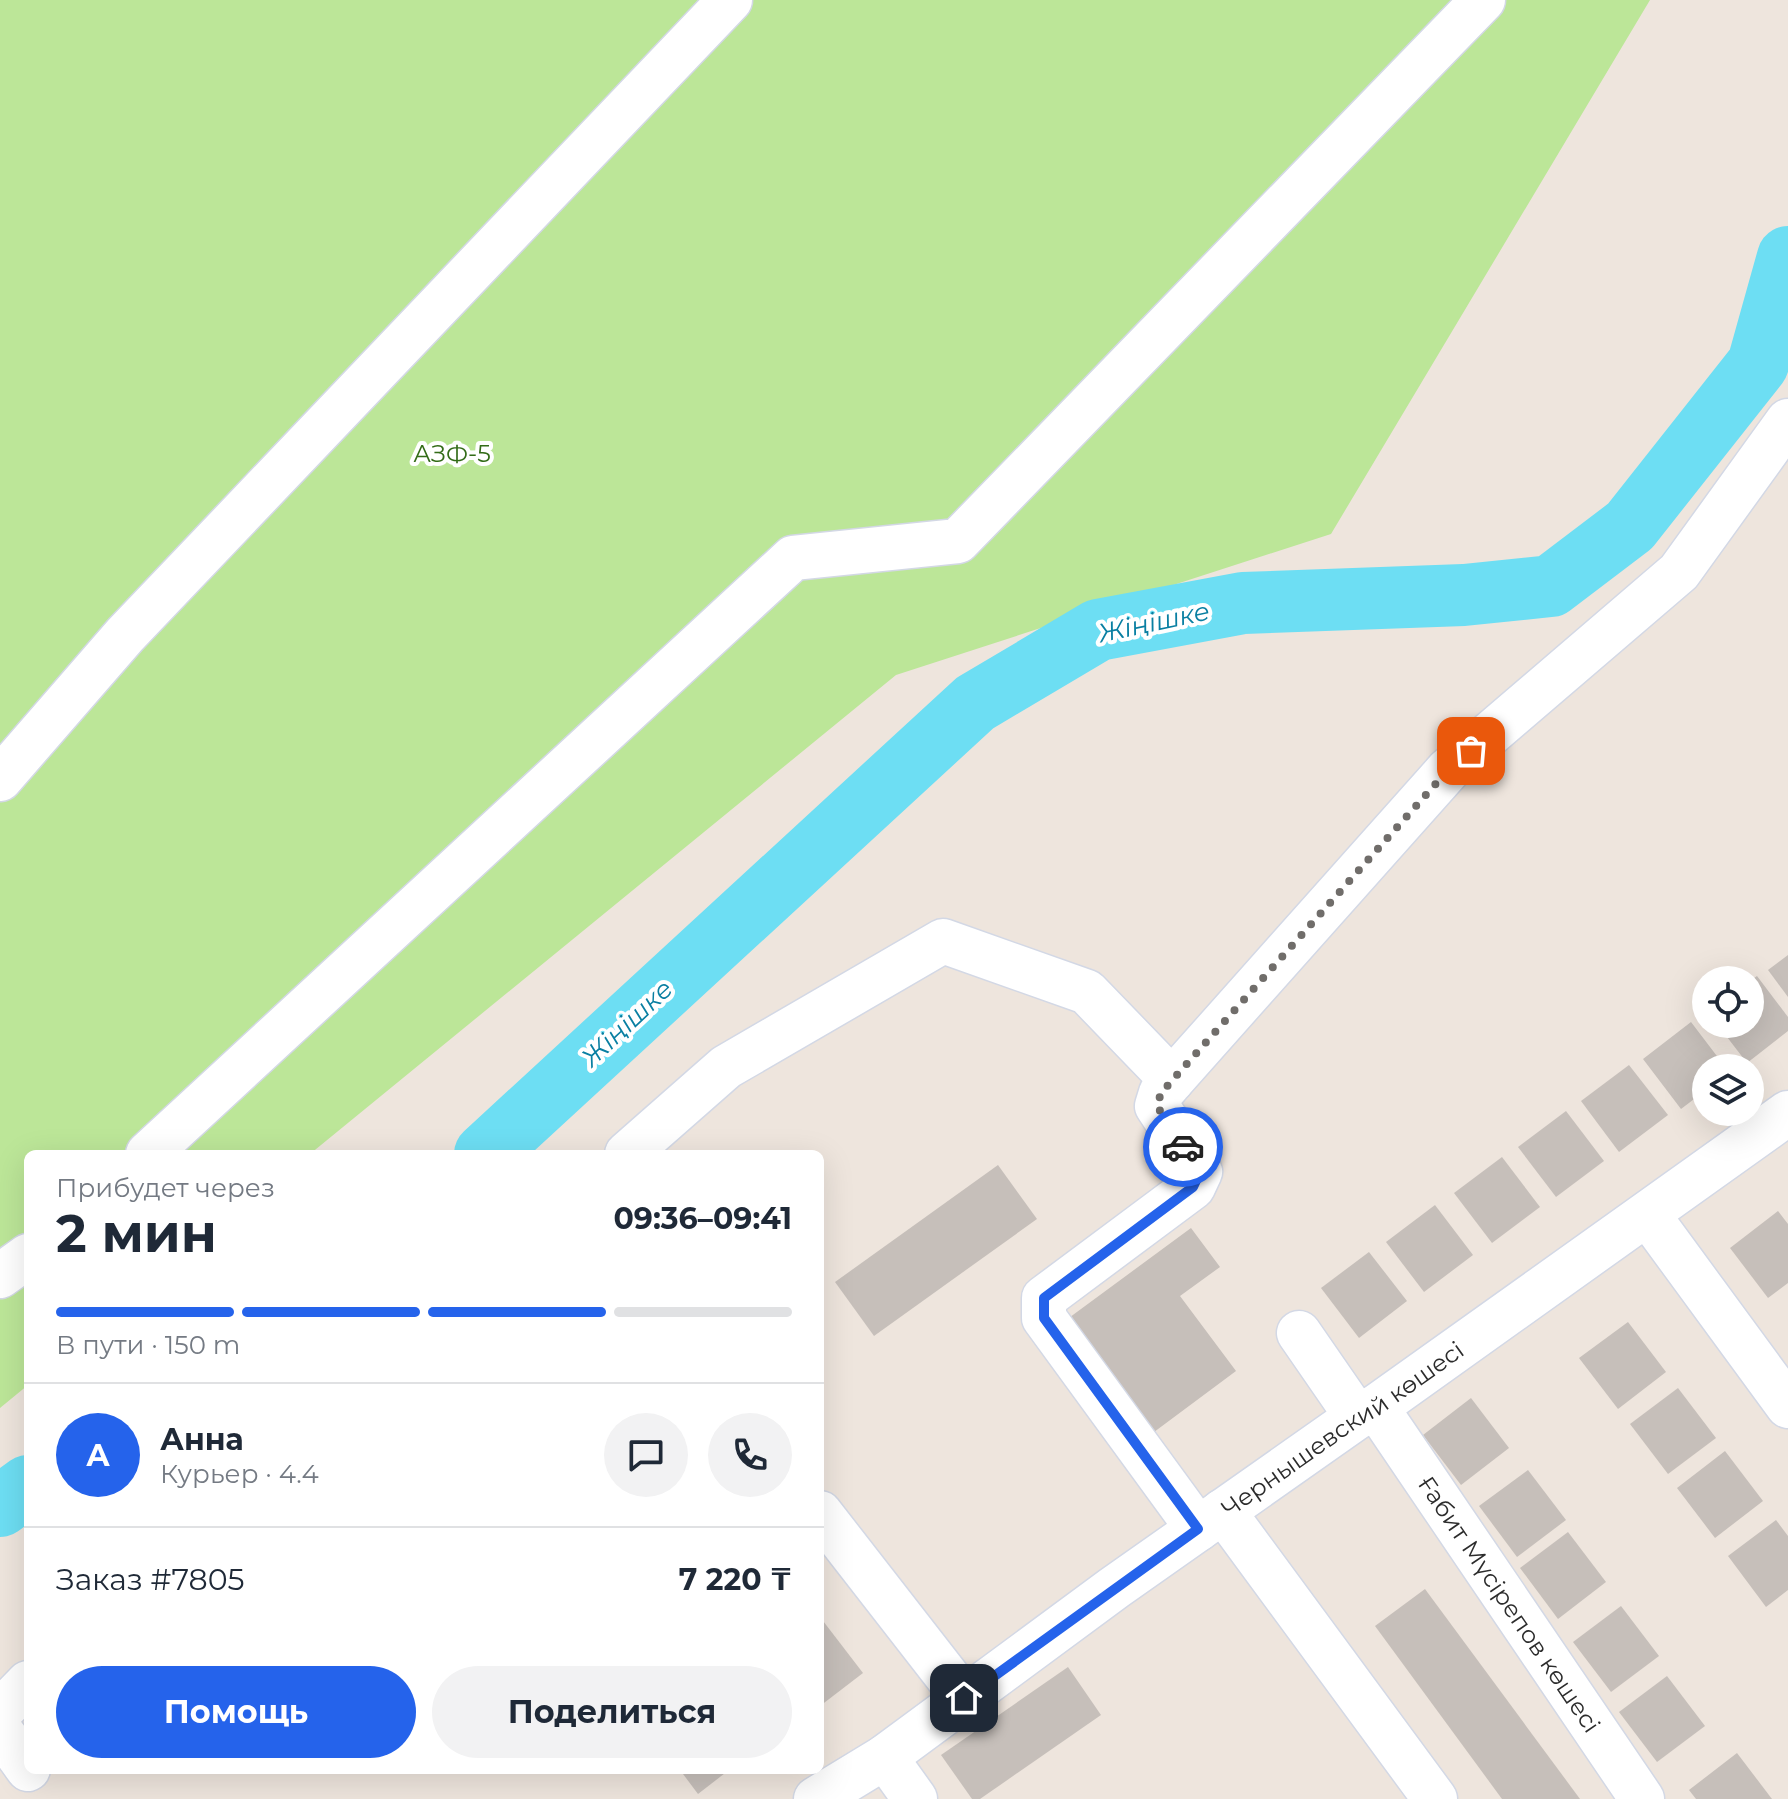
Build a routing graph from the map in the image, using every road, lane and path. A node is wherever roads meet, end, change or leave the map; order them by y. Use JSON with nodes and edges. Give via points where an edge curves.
{"nodes":[{"id":1,"x":730,"y":0,"type":"edge"},
{"id":2,"x":1483,"y":0,"type":"edge"},
{"id":3,"x":1788,"y":421,"type":"edge"},
{"id":4,"x":0,"y":779,"type":"edge"},
{"id":5,"x":1172,"y":1080,"type":"junction"},
{"id":6,"x":1788,"y":1113,"type":"edge"},
{"id":7,"x":152,"y":1150,"type":"edge"},
{"id":8,"x":632,"y":1150,"type":"edge"},
{"id":9,"x":1648,"y":1215,"type":"junction"},
{"id":10,"x":24,"y":1259,"type":"edge"},
{"id":11,"x":0,"y":1276,"type":"edge"},
{"id":12,"x":1299,"y":1333,"type":"dead end"},
{"id":13,"x":1788,"y":1406,"type":"edge"},
{"id":14,"x":1367,"y":1412,"type":"junction"},
{"id":15,"x":824,"y":1518,"type":"edge"},
{"id":16,"x":1210,"y":1520,"type":"junction"},
{"id":17,"x":24,"y":1687,"type":"edge"},
{"id":18,"x":964,"y":1698,"type":"junction"},
{"id":19,"x":0,"y":1712,"type":"edge"},
{"id":20,"x":0,"y":1730,"type":"edge"},
{"id":21,"x":885,"y":1757,"type":"junction"},
{"id":22,"x":24,"y":1764,"type":"edge"},
{"id":23,"x":31,"y":1774,"type":"edge"},
{"id":24,"x":812,"y":1789,"type":"edge"},
{"id":25,"x":49,"y":1799,"type":"edge"},
{"id":26,"x":915,"y":1799,"type":"edge"},
{"id":27,"x":1435,"y":1799,"type":"edge"},
{"id":28,"x":1642,"y":1799,"type":"edge"}],
"edges":[{"from":1,"to":4,"type":"street","via":[[125,635]]},
{"from":2,"to":7,"type":"street","via":[[958,541],[793,558]]},
{"from":3,"to":5,"type":"street","via":[[1679,572],[1448,770]]},
{"from":5,"to":8,"type":"street","via":[[1087,992],[943,941],[726,1067]]},
{"from":5,"to":16,"type":"street","via":[[1157,1106],[1200,1172],[1193,1187],[1044,1298],[1044,1318]]},
{"from":6,"to":9,"type":"street","name":"Чернышевский көшесі"},
{"from":9,"to":13,"type":"street"},
{"from":9,"to":14,"type":"street","name":"Чернышевский көшесі"},
{"from":10,"to":11,"type":"street"},
{"from":12,"to":14,"type":"street","name":"Ғабит Мүсірепов көшесі"},
{"from":14,"to":16,"type":"street","name":"Чернышевский көшесі"},
{"from":14,"to":28,"type":"street","name":"Ғабит Мүсірепов көшесі"},
{"from":15,"to":18,"type":"street"},
{"from":16,"to":18,"type":"street","name":"Чернышевский көшесі"},
{"from":16,"to":27,"type":"street"},
{"from":17,"to":19,"type":"street"},
{"from":18,"to":21,"type":"street","name":"Чернышевский көшесі"},
{"from":20,"to":22,"type":"street"},
{"from":21,"to":24,"type":"street","name":"Чернышевский көшесі"},
{"from":21,"to":26,"type":"street"},
{"from":23,"to":25,"type":"street"}]}
